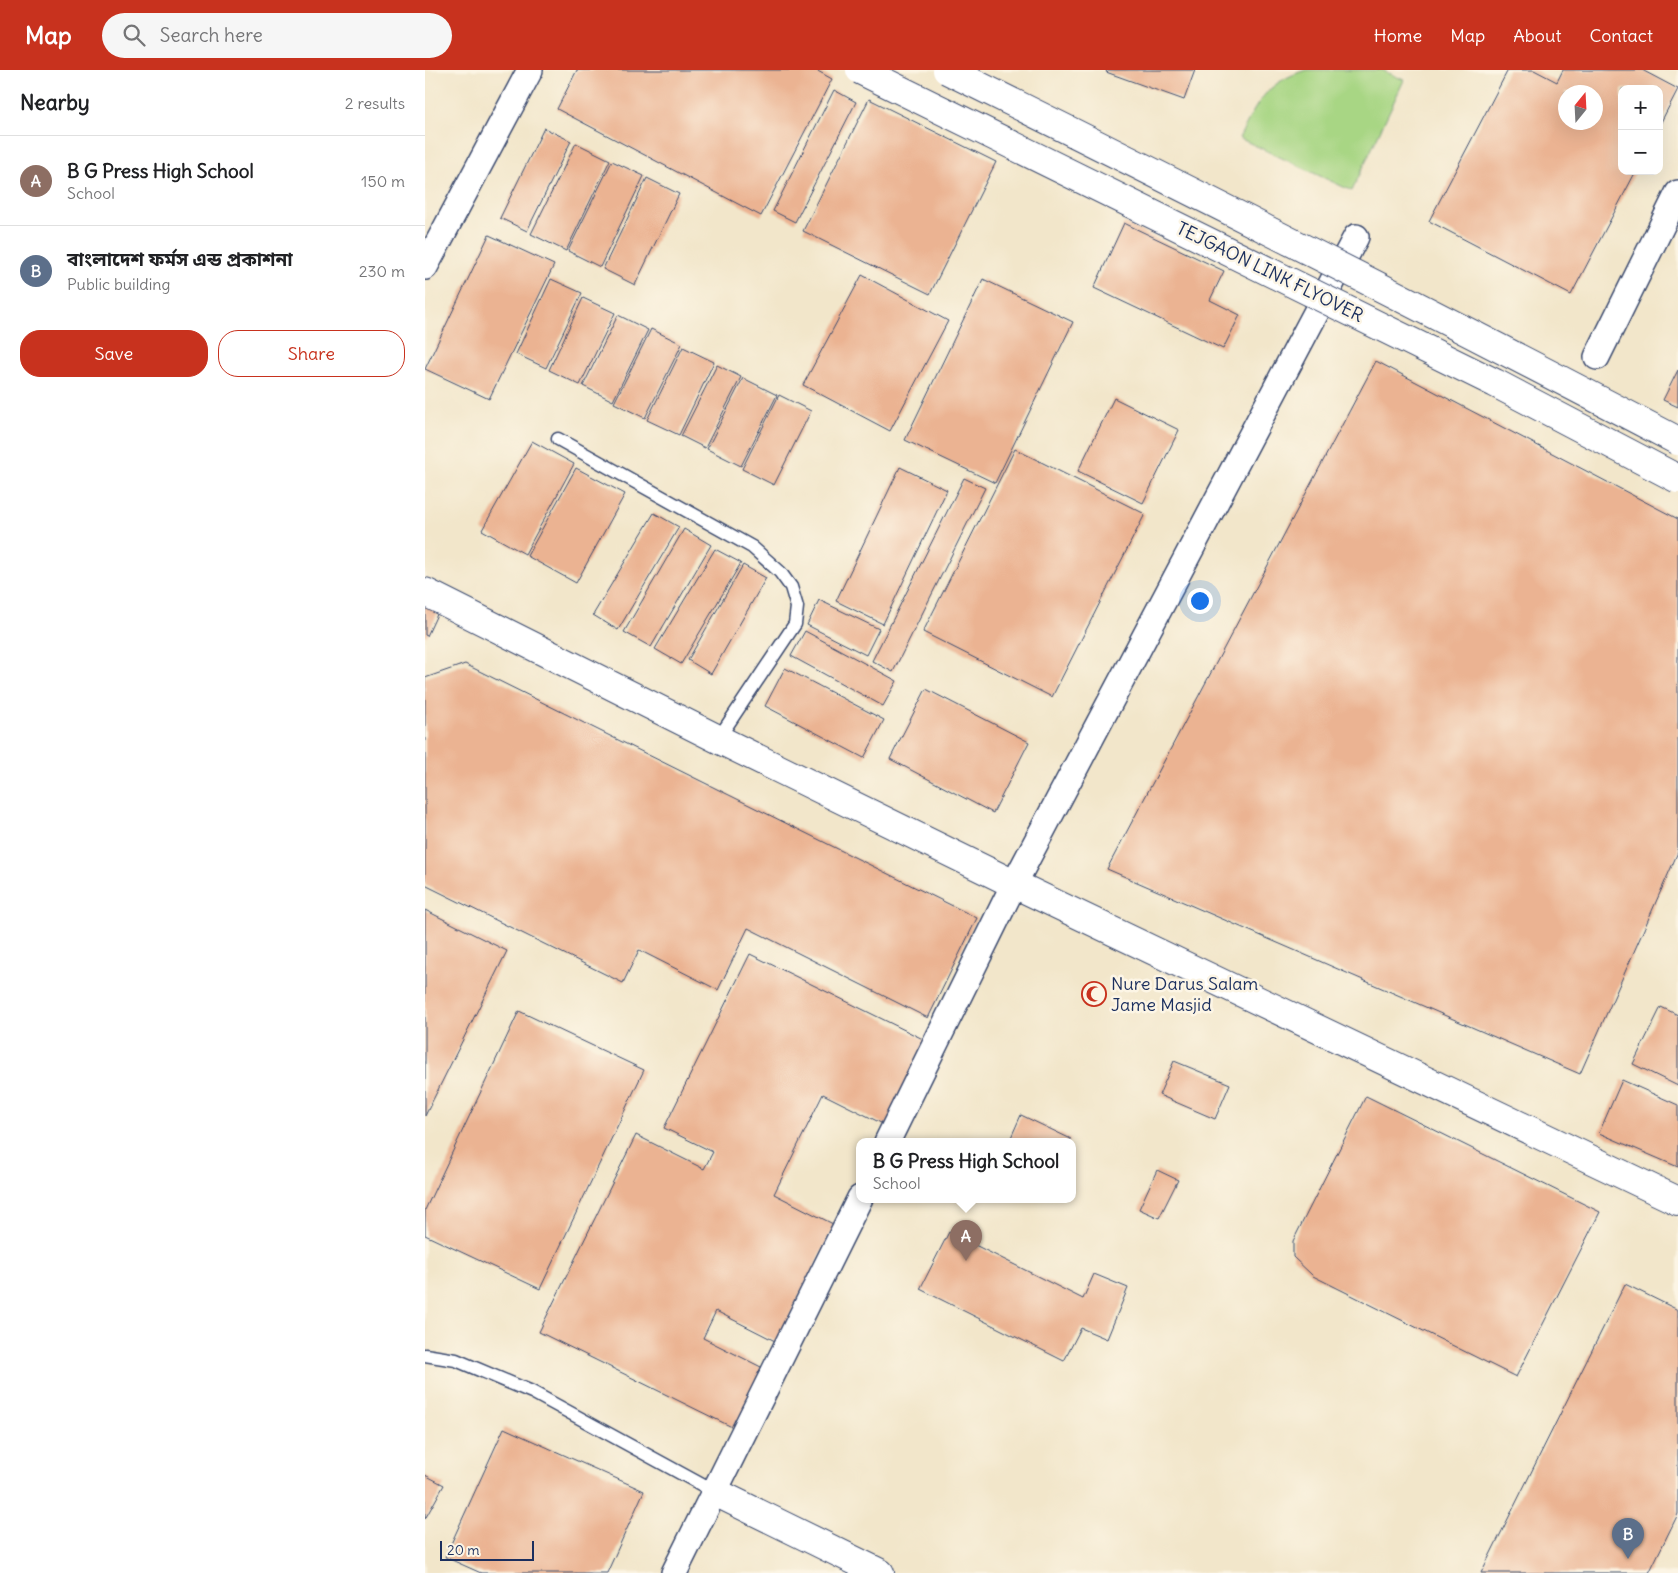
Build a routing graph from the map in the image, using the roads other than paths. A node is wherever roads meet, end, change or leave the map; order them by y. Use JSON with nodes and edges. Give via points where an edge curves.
{"nodes":[{"id":1,"x":530,"y":70,"type":"edge"},
{"id":2,"x":860,"y":70,"type":"edge"},
{"id":3,"x":947,"y":70,"type":"edge"},
{"id":4,"x":1678,"y":193,"type":"edge"},
{"id":5,"x":1356,"y":237,"type":"dead end"},
{"id":6,"x":425,"y":267,"type":"edge"},
{"id":7,"x":1597,"y":357,"type":"dead end"},
{"id":8,"x":558,"y":439,"type":"dead end"},
{"id":9,"x":1678,"y":441,"type":"edge"},
{"id":10,"x":1678,"y":479,"type":"edge"},
{"id":11,"x":425,"y":592,"type":"edge"},
{"id":12,"x":718,"y":740,"type":"junction"},
{"id":13,"x":1014,"y":884,"type":"junction"},
{"id":14,"x":889,"y":1138,"type":"edge"},
{"id":15,"x":1678,"y":1201,"type":"edge"},
{"id":16,"x":858,"y":1203,"type":"edge"},
{"id":17,"x":425,"y":1355,"type":"edge"},
{"id":18,"x":715,"y":1492,"type":"junction"},
{"id":19,"x":674,"y":1573,"type":"edge"},
{"id":20,"x":880,"y":1573,"type":"edge"}],
"edges":[{"from":1,"to":6,"type":"street"},
{"from":2,"to":10,"type":"main road","name":"TEJGAON LINK FLYOVER","bridge":true,"via":[[1495,383]]},
{"from":3,"to":9,"type":"main road","name":"TEJGAON LINK FLYOVER","bridge":true},
{"from":4,"to":7,"type":"street"},
{"from":5,"to":13,"type":"street"},
{"from":8,"to":12,"type":"lane","via":[[752,547],[780,572],[791,587],[797,607],[795,624]]},
{"from":11,"to":12,"type":"main road"},
{"from":12,"to":13,"type":"main road"},
{"from":13,"to":14,"type":"street"},
{"from":13,"to":15,"type":"main road"},
{"from":16,"to":18,"type":"street"},
{"from":17,"to":18,"type":"lane","via":[[456,1360],[532,1392]]},
{"from":18,"to":19,"type":"street"},
{"from":18,"to":20,"type":"main road"}]}
